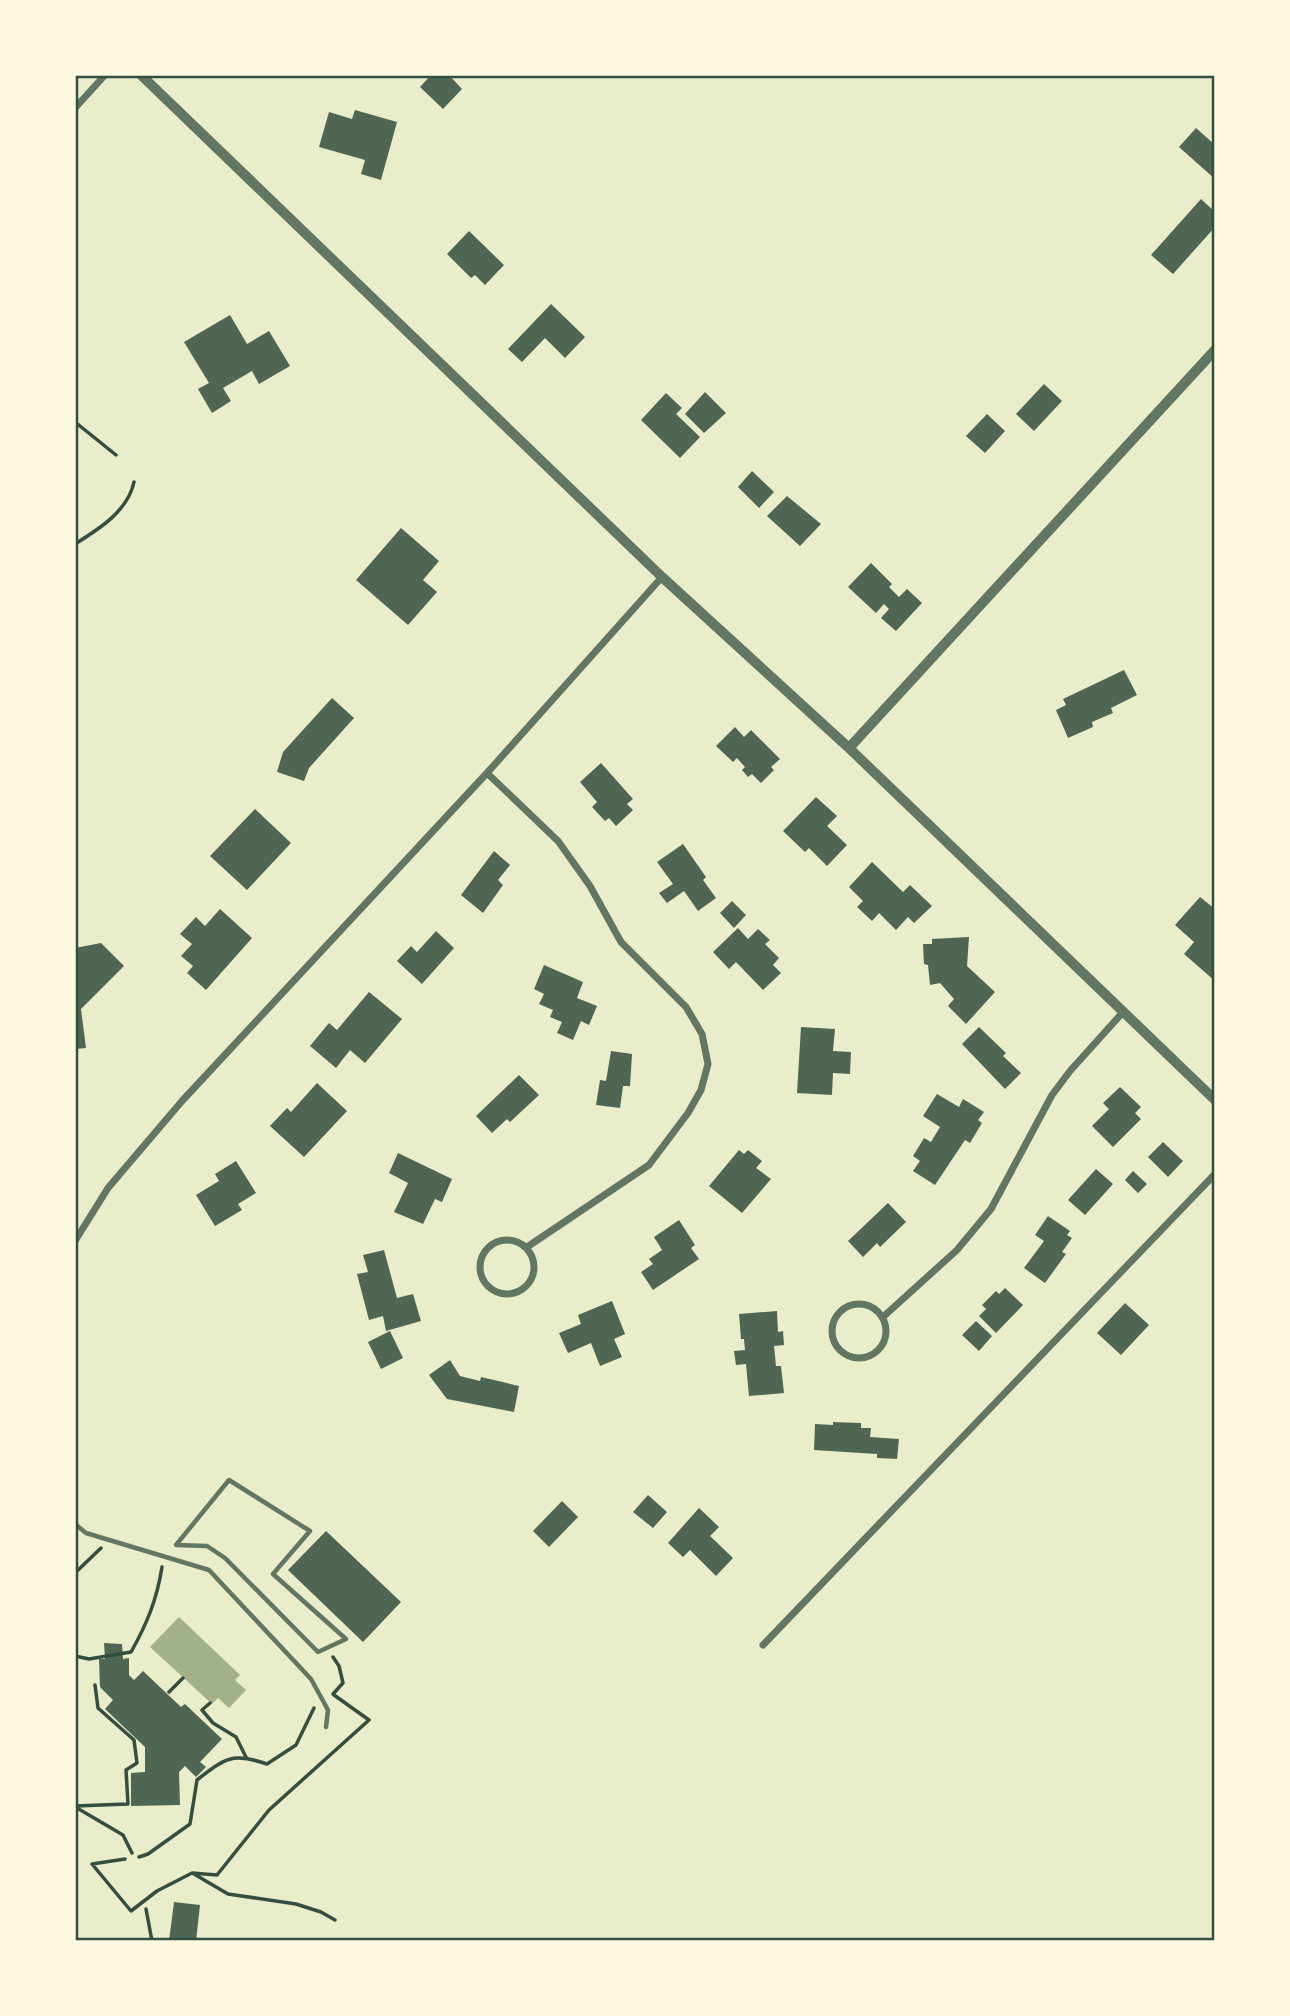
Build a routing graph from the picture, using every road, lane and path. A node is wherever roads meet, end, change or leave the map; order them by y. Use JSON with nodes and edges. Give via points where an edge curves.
{"nodes":[{"id":1,"x":105,"y":75,"type":"edge"},
{"id":2,"x":141,"y":75,"type":"edge"},
{"id":3,"x":75,"y":108,"type":"edge"},
{"id":4,"x":1212,"y":357,"type":"edge"},
{"id":5,"x":75,"y":422,"type":"edge"},
{"id":6,"x":116,"y":455,"type":"dead end"},
{"id":7,"x":134,"y":482,"type":"dead end"},
{"id":8,"x":75,"y":544,"type":"edge"},
{"id":9,"x":662,"y":577,"type":"junction"},
{"id":10,"x":849,"y":748,"type":"junction"},
{"id":11,"x":486,"y":773,"type":"junction"},
{"id":12,"x":1124,"y":1012,"type":"junction"},
{"id":13,"x":1215,"y":1100,"type":"edge"},
{"id":14,"x":1215,"y":1174,"type":"edge"},
{"id":15,"x":75,"y":1241,"type":"edge"},
{"id":16,"x":527,"y":1247,"type":"junction"},
{"id":17,"x":883,"y":1317,"type":"junction"},
{"id":18,"x":75,"y":1524,"type":"edge"},
{"id":19,"x":113,"y":1549,"type":"dead end"},
{"id":20,"x":153,"y":1561,"type":"dead end"},
{"id":21,"x":75,"y":1573,"type":"edge"},
{"id":22,"x":763,"y":1645,"type":"dead end"},
{"id":23,"x":327,"y":1647,"type":"junction"},
{"id":24,"x":75,"y":1656,"type":"edge"},
{"id":25,"x":183,"y":1678,"type":"dead end"},
{"id":26,"x":95,"y":1685,"type":"dead end"},
{"id":27,"x":169,"y":1692,"type":"dead end"},
{"id":28,"x":333,"y":1694,"type":"junction"},
{"id":29,"x":320,"y":1695,"type":"junction"},
{"id":30,"x":210,"y":1703,"type":"dead end"},
{"id":31,"x":326,"y":1727,"type":"dead end"},
{"id":32,"x":246,"y":1757,"type":"junction"},
{"id":33,"x":75,"y":1806,"type":"edge"},
{"id":34,"x":132,"y":1853,"type":"dead end"},
{"id":35,"x":139,"y":1857,"type":"dead end"},
{"id":36,"x":125,"y":1859,"type":"dead end"},
{"id":37,"x":192,"y":1872,"type":"junction"},
{"id":38,"x":146,"y":1909,"type":"dead end"},
{"id":39,"x":335,"y":1920,"type":"dead end"},
{"id":40,"x":152,"y":1941,"type":"edge"}],
"edges":[{"from":1,"to":3,"type":"street"},
{"from":2,"to":9,"type":"street"},
{"from":4,"to":10,"type":"street"},
{"from":5,"to":6,"type":"path"},
{"from":7,"to":8,"type":"path","via":[[132,494],[113,517]]},
{"from":9,"to":10,"type":"street"},
{"from":9,"to":11,"type":"street"},
{"from":10,"to":12,"type":"street"},
{"from":11,"to":15,"type":"street","via":[[159,1127],[108,1188]]},
{"from":11,"to":16,"type":"street","via":[[558,841],[621,942],[685,1007],[702,1034],[708,1064],[688,1113],[649,1165]]},
{"from":12,"to":13,"type":"street"},
{"from":12,"to":17,"type":"street","via":[[1052,1095],[991,1209],[957,1250]]},
{"from":14,"to":22,"type":"street"},
{"from":16,"to":16,"type":"street","via":[[535,1262],[526,1286],[503,1295],[488,1287],[480,1272],[482,1255],[494,1242],[511,1239]]},
{"from":17,"to":17,"type":"street","via":[[870,1306],[851,1305],[838,1313],[831,1328],[835,1345],[848,1357],[865,1359],[880,1350],[887,1334]]},
{"from":18,"to":29,"type":"lane","via":[[86,1533],[209,1570],[311,1679]]},
{"from":19,"to":21,"type":"path","via":[[102,1547]]},
{"from":20,"to":24,"type":"path","via":[[163,1565],[159,1588],[150,1618],[131,1652],[89,1659]]},
{"from":23,"to":23,"type":"lane","via":[[318,1652],[225,1558],[207,1546],[176,1545],[229,1480],[310,1531],[273,1574],[346,1639]]},
{"from":23,"to":28,"type":"path","via":[[343,1683]]},
{"from":25,"to":27,"type":"path"},
{"from":26,"to":33,"type":"path","via":[[98,1708],[134,1740],[137,1763],[125,1770],[128,1804]]},
{"from":28,"to":29,"type":"path","via":[[324,1688]]},
{"from":28,"to":37,"type":"path","via":[[369,1720],[269,1810],[217,1875]]},
{"from":29,"to":31,"type":"lane","via":[[328,1710]]},
{"from":29,"to":32,"type":"path","via":[[296,1745],[267,1764]]},
{"from":30,"to":32,"type":"path","via":[[202,1710],[236,1737]]},
{"from":32,"to":35,"type":"path","via":[[224,1759],[197,1780],[190,1824]]},
{"from":33,"to":34,"type":"path","via":[[123,1835]]},
{"from":36,"to":37,"type":"path","via":[[92,1864],[131,1911]]},
{"from":37,"to":39,"type":"path","via":[[228,1894],[296,1904]]},
{"from":38,"to":40,"type":"path"}]}
